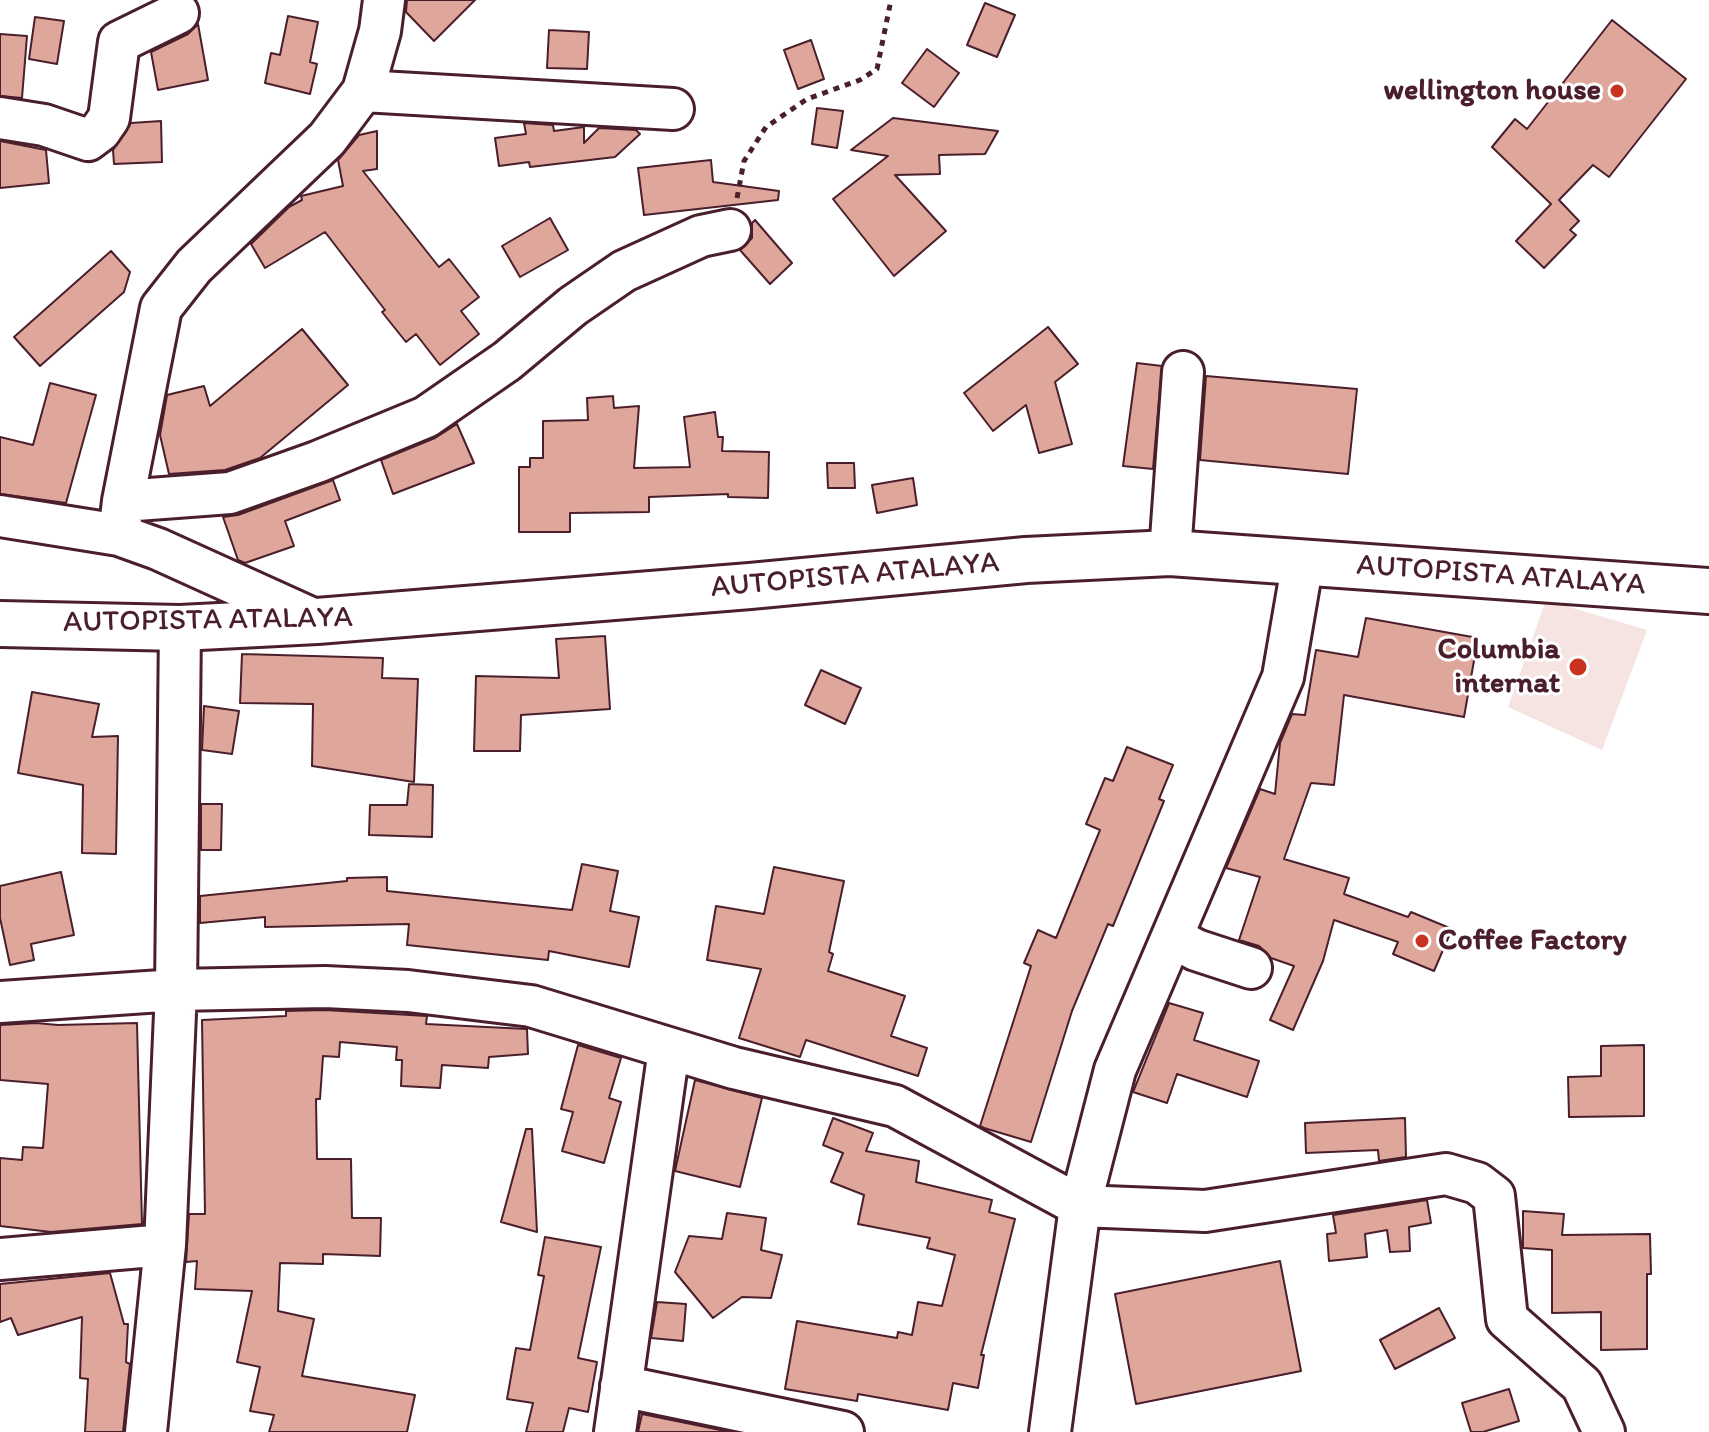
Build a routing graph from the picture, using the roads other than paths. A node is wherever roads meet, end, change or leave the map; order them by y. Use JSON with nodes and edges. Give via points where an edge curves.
{"nodes":[{"id":1,"x":384,"y":0,"type":"edge"},
{"id":2,"x":178,"y":13,"type":"dead end"},
{"id":3,"x":363,"y":91,"type":"junction"},
{"id":4,"x":673,"y":109,"type":"dead end"},
{"id":5,"x":0,"y":118,"type":"edge"},
{"id":6,"x":730,"y":230,"type":"road end"},
{"id":7,"x":1183,"y":372,"type":"dead end"},
{"id":8,"x":0,"y":516,"type":"edge"},
{"id":9,"x":121,"y":518,"type":"junction"},
{"id":10,"x":1170,"y":553,"type":"junction"},
{"id":11,"x":1303,"y":561,"type":"junction"},
{"id":12,"x":1709,"y":591,"type":"edge"},
{"id":13,"x":317,"y":621,"type":"junction"},
{"id":14,"x":0,"y":624,"type":"edge"},
{"id":15,"x":180,"y":628,"type":"junction"},
{"id":16,"x":1172,"y":937,"type":"junction"},
{"id":17,"x":1251,"y":968,"type":"dead end"},
{"id":18,"x":176,"y":990,"type":"junction"},
{"id":19,"x":0,"y":1002,"type":"edge"},
{"id":20,"x":669,"y":1049,"type":"junction"},
{"id":21,"x":1080,"y":1206,"type":"junction"},
{"id":22,"x":165,"y":1245,"type":"junction"},
{"id":23,"x":0,"y":1259,"type":"edge"},
{"id":24,"x":621,"y":1386,"type":"junction"},
{"id":25,"x":146,"y":1432,"type":"edge"},
{"id":26,"x":615,"y":1432,"type":"edge"},
{"id":27,"x":843,"y":1432,"type":"edge"},
{"id":28,"x":1050,"y":1432,"type":"edge"},
{"id":29,"x":1604,"y":1432,"type":"edge"}],
"edges":[{"from":1,"to":3,"type":"street"},
{"from":2,"to":5,"type":"street","via":[[119,42],[109,118],[88,140]]},
{"from":3,"to":4,"type":"street"},
{"from":3,"to":9,"type":"street","via":[[327,139],[194,266],[161,308]]},
{"from":6,"to":9,"type":"street","via":[[701,236],[624,271],[426,417],[230,493]]},
{"from":7,"to":10,"type":"street"},
{"from":8,"to":9,"type":"street"},
{"from":9,"to":13,"type":"street","via":[[158,549]]},
{"from":10,"to":11,"type":"main road","name":"AUTOPISTA ATALAYA"},
{"from":10,"to":13,"type":"main road","name":"AUTOPISTA ATALAYA","via":[[1026,560]]},
{"from":11,"to":12,"type":"main road","name":"AUTOPISTA ATALAYA"},
{"from":11,"to":16,"type":"street","via":[[1283,677]]},
{"from":13,"to":15,"type":"main road","name":"AUTOPISTA ATALAYA"},
{"from":14,"to":15,"type":"main road","name":"AUTOPISTA ATALAYA"},
{"from":15,"to":18,"type":"street"},
{"from":16,"to":17,"type":"street"},
{"from":16,"to":21,"type":"street","via":[[1115,1070]]},
{"from":18,"to":19,"type":"street"},
{"from":18,"to":20,"type":"street","via":[[408,991],[531,1006]]},
{"from":18,"to":22,"type":"street"},
{"from":20,"to":21,"type":"street","via":[[895,1106]]},
{"from":20,"to":24,"type":"street"},
{"from":21,"to":28,"type":"street"},
{"from":21,"to":29,"type":"street","via":[[1205,1211],[1446,1174],[1477,1183],[1494,1196],[1507,1319],[1582,1385]]},
{"from":22,"to":23,"type":"street"},
{"from":22,"to":25,"type":"street"},
{"from":24,"to":26,"type":"street"},
{"from":24,"to":27,"type":"street"}]}
